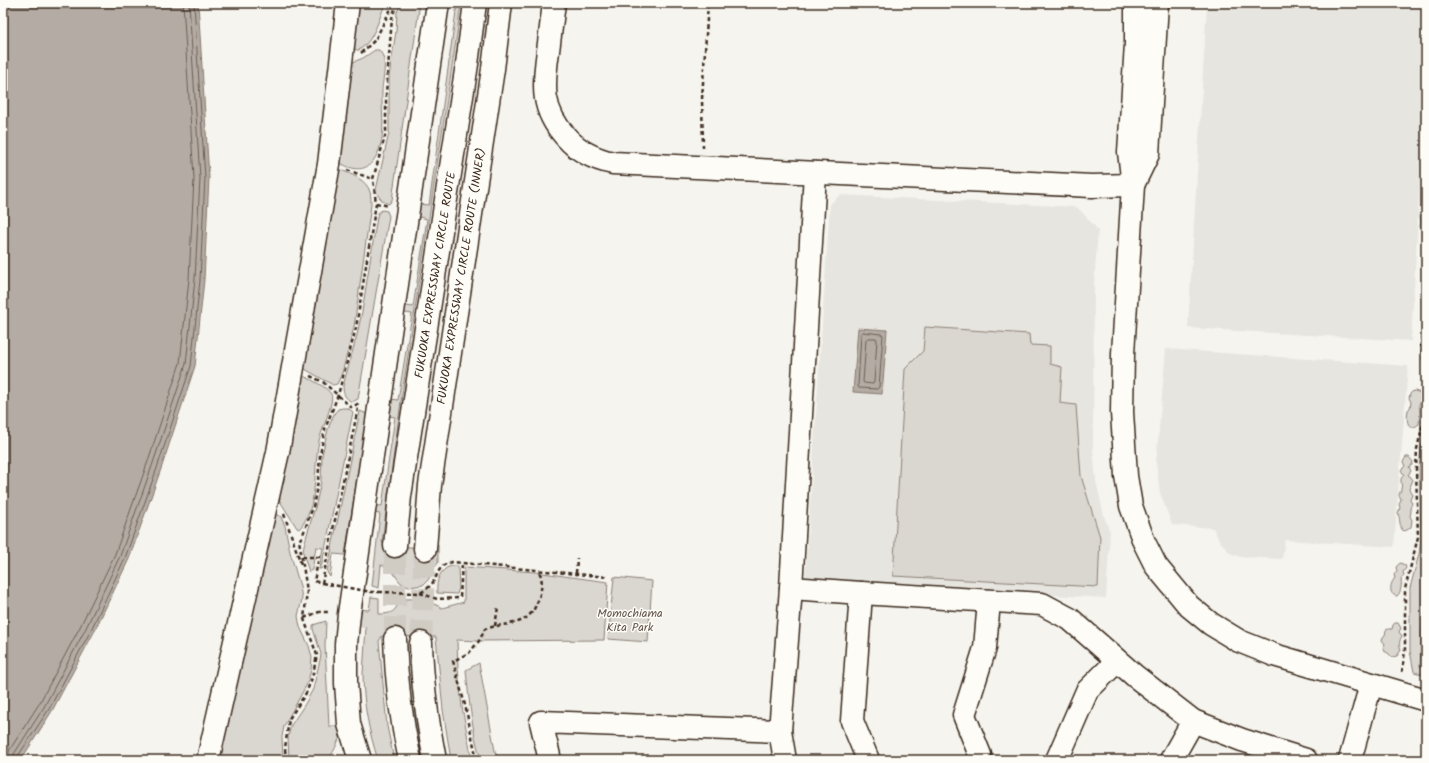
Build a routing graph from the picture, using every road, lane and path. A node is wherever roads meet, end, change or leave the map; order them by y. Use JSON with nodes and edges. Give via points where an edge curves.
{"nodes":[{"id":1,"x":348,"y":3,"type":"edge"},
{"id":2,"x":396,"y":3,"type":"edge"},
{"id":3,"x":438,"y":3,"type":"edge"},
{"id":4,"x":475,"y":3,"type":"edge"},
{"id":5,"x":501,"y":3,"type":"edge"},
{"id":6,"x":554,"y":3,"type":"edge"},
{"id":7,"x":708,"y":3,"type":"edge"},
{"id":8,"x":1136,"y":3,"type":"edge"},
{"id":9,"x":1157,"y":3,"type":"edge"},
{"id":10,"x":342,"y":50,"type":"junction"},
{"id":11,"x":703,"y":151,"type":"dead end"},
{"id":12,"x":329,"y":164,"type":"junction"},
{"id":13,"x":816,"y":173,"type":"junction"},
{"id":14,"x":373,"y":179,"type":"junction"},
{"id":15,"x":1133,"y":185,"type":"junction"},
{"id":16,"x":1426,"y":294,"type":"edge"},
{"id":17,"x":294,"y":367,"type":"junction"},
{"id":18,"x":1426,"y":374,"type":"edge"},
{"id":19,"x":338,"y":395,"type":"junction"},
{"id":20,"x":365,"y":403,"type":"dead end"},
{"id":21,"x":1426,"y":404,"type":"edge"},
{"id":22,"x":267,"y":505,"type":"junction"},
{"id":23,"x":395,"y":546,"type":"tunnel mouth"},
{"id":24,"x":425,"y":549,"type":"tunnel mouth"},
{"id":25,"x":302,"y":557,"type":"junction"},
{"id":26,"x":577,"y":558,"type":"dead end"},
{"id":27,"x":462,"y":563,"type":"junction"},
{"id":28,"x":538,"y":570,"type":"junction"},
{"id":29,"x":304,"y":571,"type":"junction"},
{"id":30,"x":576,"y":574,"type":"junction"},
{"id":31,"x":608,"y":577,"type":"dead end"},
{"id":32,"x":314,"y":581,"type":"dead end"},
{"id":33,"x":322,"y":583,"type":"dead end"},
{"id":34,"x":790,"y":588,"type":"junction"},
{"id":35,"x":861,"y":593,"type":"junction"},
{"id":36,"x":420,"y":594,"type":"junction"},
{"id":37,"x":988,"y":601,"type":"junction"},
{"id":38,"x":498,"y":607,"type":"dead end"},
{"id":39,"x":332,"y":612,"type":"dead end"},
{"id":40,"x":304,"y":619,"type":"junction"},
{"id":41,"x":495,"y":626,"type":"junction"},
{"id":42,"x":395,"y":639,"type":"tunnel mouth"},
{"id":43,"x":422,"y":643,"type":"tunnel mouth"},
{"id":44,"x":1117,"y":661,"type":"junction"},
{"id":45,"x":1401,"y":675,"type":"dead end"},
{"id":46,"x":1371,"y":684,"type":"junction"},
{"id":47,"x":1426,"y":700,"type":"edge"},
{"id":48,"x":1193,"y":721,"type":"junction"},
{"id":49,"x":780,"y":731,"type":"junction"},
{"id":50,"x":1299,"y":759,"type":"edge"},
{"id":51,"x":208,"y":760,"type":"edge"},
{"id":52,"x":286,"y":760,"type":"edge"},
{"id":53,"x":360,"y":760,"type":"edge"},
{"id":54,"x":410,"y":760,"type":"edge"},
{"id":55,"x":435,"y":760,"type":"edge"},
{"id":56,"x":477,"y":760,"type":"edge"},
{"id":57,"x":550,"y":760,"type":"edge"},
{"id":58,"x":785,"y":760,"type":"edge"},
{"id":59,"x":868,"y":760,"type":"edge"},
{"id":60,"x":978,"y":760,"type":"edge"},
{"id":61,"x":1057,"y":760,"type":"edge"},
{"id":62,"x":1171,"y":760,"type":"edge"},
{"id":63,"x":1350,"y":760,"type":"edge"}],
"edges":[{"from":1,"to":10,"type":"main road"},
{"from":2,"to":10,"type":"path","via":[[375,40],[363,53],[353,55]]},
{"from":2,"to":14,"type":"path","via":[[386,93],[386,133]]},
{"from":3,"to":53,"type":"main road","via":[[346,644],[349,724]]},
{"from":4,"to":23,"type":"main road","name":"FUKUOKA EXPRESSWAY CIRCLE ROUTE","via":[[400,496]]},
{"from":5,"to":24,"type":"main road","name":"FUKUOKA EXPRESSWAY CIRCLE ROUTE (INNER)","via":[[433,463]]},
{"from":6,"to":13,"type":"main road","via":[[544,78],[546,102],[560,132],[585,153],[598,160],[613,163]]},
{"from":7,"to":11,"type":"path","via":[[702,99]]},
{"from":8,"to":15,"type":"main road","via":[[1129,152]]},
{"from":9,"to":15,"type":"main road","via":[[1148,154]]},
{"from":10,"to":12,"type":"main road"},
{"from":12,"to":14,"type":"path","via":[[337,164]]},
{"from":12,"to":17,"type":"main road"},
{"from":13,"to":15,"type":"main road","via":[[1092,186]]},
{"from":13,"to":34,"type":"main road"},
{"from":14,"to":19,"type":"path","via":[[376,204],[356,328]]},
{"from":15,"to":46,"type":"main road","via":[[1122,412],[1126,476],[1131,506],[1144,542],[1156,566],[1173,588],[1189,606],[1211,624],[1239,641],[1274,655]]},
{"from":16,"to":18,"type":"path","via":[[1421,344]]},
{"from":17,"to":19,"type":"path","via":[[323,382]]},
{"from":17,"to":22,"type":"main road"},
{"from":19,"to":20,"type":"path","via":[[351,406]]},
{"from":19,"to":25,"type":"path","via":[[325,429],[314,507],[299,540]]},
{"from":21,"to":45,"type":"path","via":[[1417,449],[1418,537],[1405,589],[1406,651]]},
{"from":22,"to":29,"type":"path","via":[[273,511],[285,514]]},
{"from":22,"to":51,"type":"main road"},
{"from":25,"to":29,"type":"path"},
{"from":25,"to":32,"type":"path","via":[[319,557]]},
{"from":26,"to":30,"type":"path"},
{"from":27,"to":28,"type":"path"},
{"from":27,"to":36,"type":"path","via":[[445,563],[431,585]]},
{"from":27,"to":36,"type":"path","via":[[460,598],[437,599]]},
{"from":28,"to":30,"type":"path"},
{"from":28,"to":41,"type":"path","via":[[542,586],[535,608],[529,616],[514,624]]},
{"from":29,"to":40,"type":"path","via":[[307,590]]},
{"from":30,"to":31,"type":"path"},
{"from":33,"to":36,"type":"path","bridge":true,"via":[[372,592]]},
{"from":34,"to":35,"type":"main road"},
{"from":34,"to":49,"type":"main road"},
{"from":35,"to":37,"type":"main road"},
{"from":35,"to":59,"type":"main road","via":[[852,721]]},
{"from":37,"to":44,"type":"main road","via":[[1042,604],[1070,619]]},
{"from":37,"to":60,"type":"main road","via":[[985,648],[964,715],[980,755]]},
{"from":38,"to":41,"type":"path"},
{"from":39,"to":40,"type":"path","via":[[319,612]]},
{"from":40,"to":52,"type":"path","via":[[316,655],[306,693],[289,719]]},
{"from":41,"to":56,"type":"path","via":[[485,629],[469,653],[453,661]]},
{"from":42,"to":54,"type":"main road","via":[[396,678]]},
{"from":43,"to":55,"type":"main road","via":[[422,678]]},
{"from":44,"to":48,"type":"main road"},
{"from":44,"to":61,"type":"main road","via":[[1087,691]]},
{"from":46,"to":47,"type":"main road"},
{"from":46,"to":63,"type":"main road"},
{"from":48,"to":50,"type":"main road"},
{"from":48,"to":62,"type":"main road"},
{"from":49,"to":57,"type":"main road","via":[[541,722]]},
{"from":49,"to":58,"type":"main road"}]}
